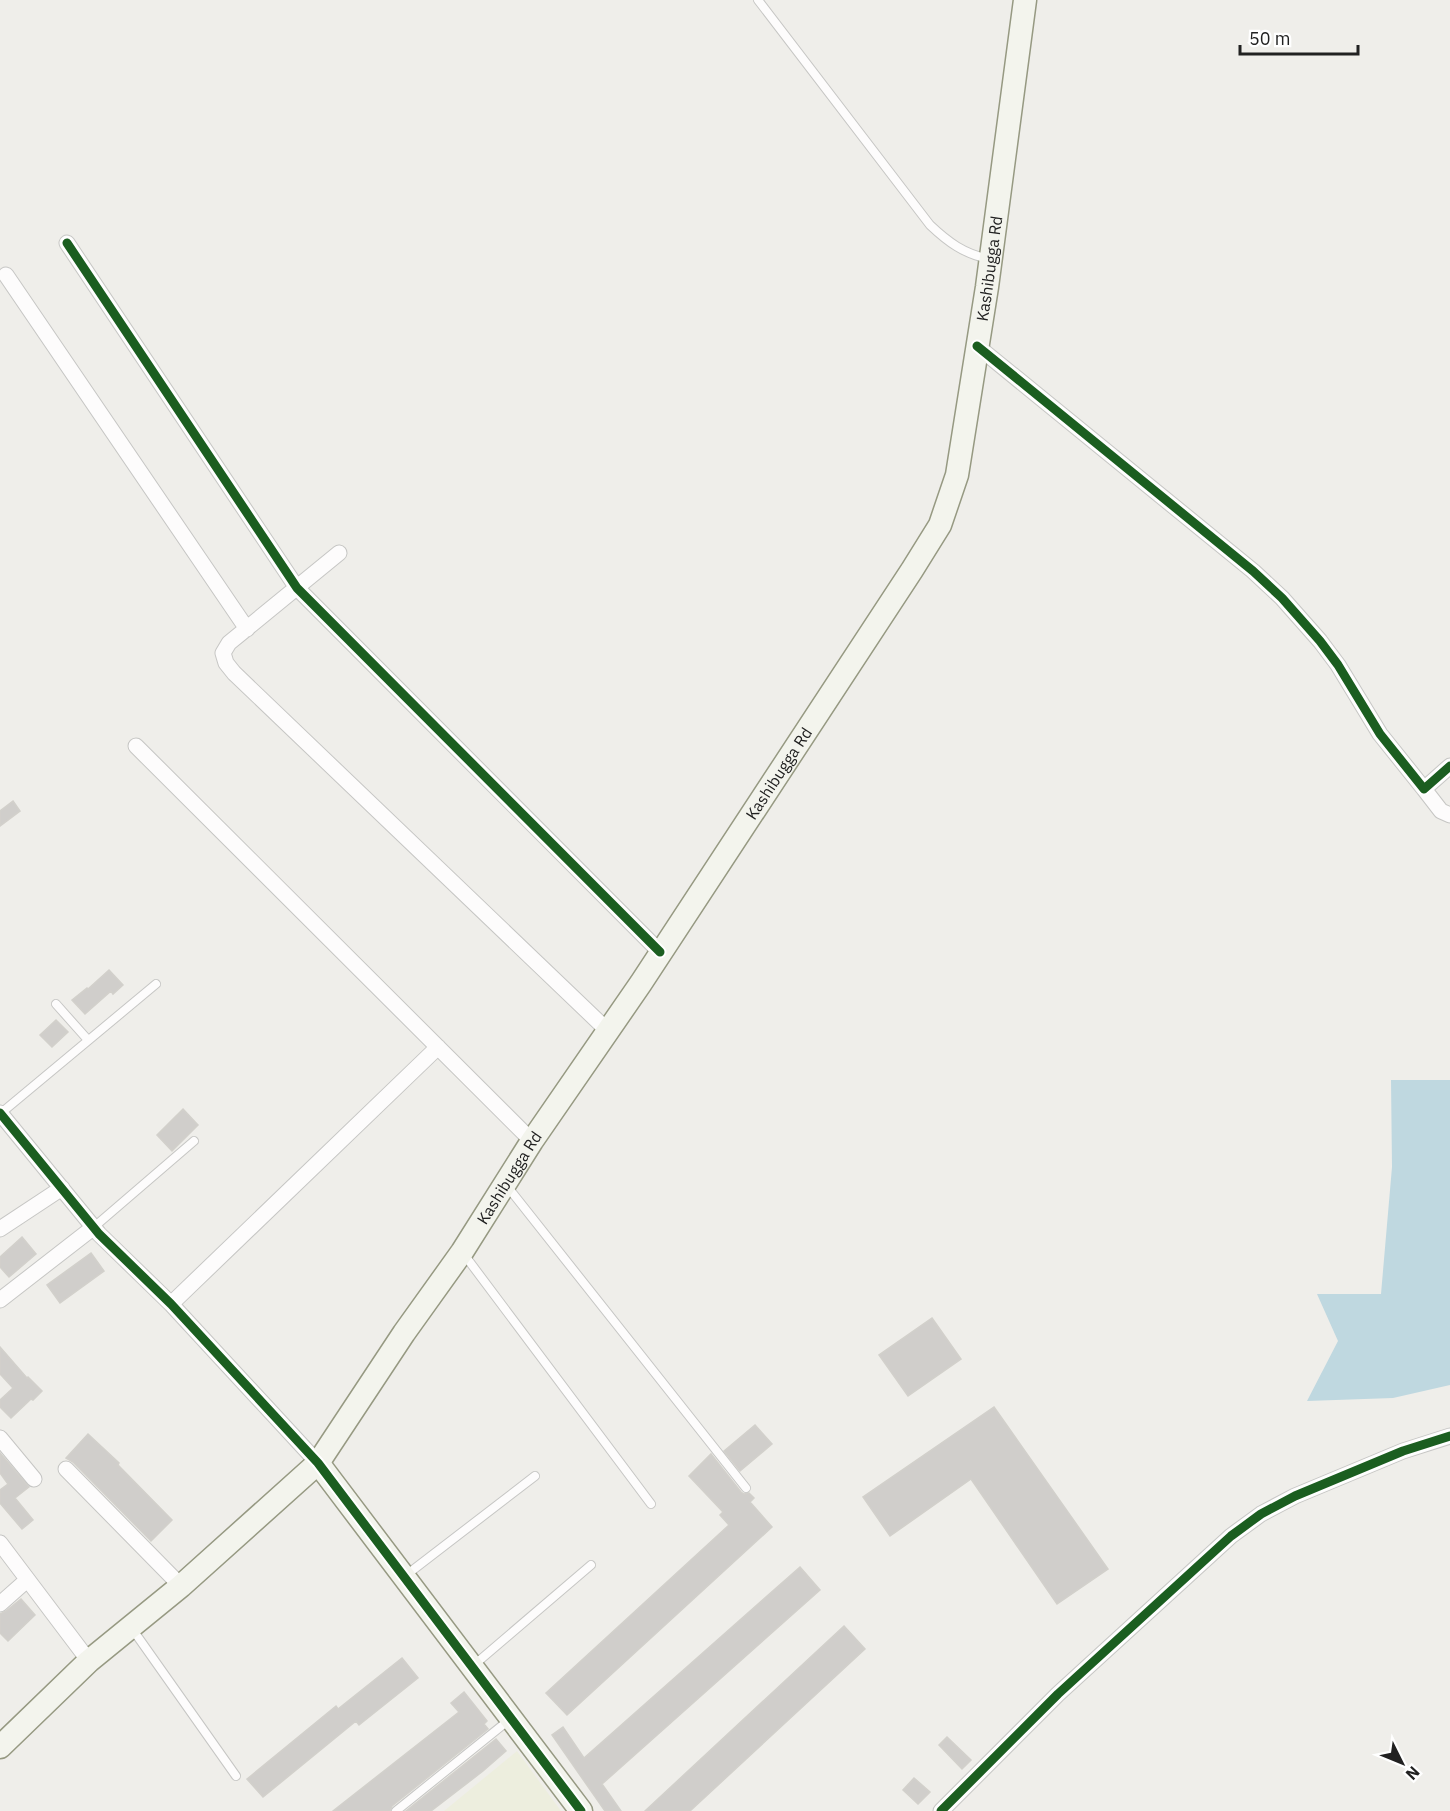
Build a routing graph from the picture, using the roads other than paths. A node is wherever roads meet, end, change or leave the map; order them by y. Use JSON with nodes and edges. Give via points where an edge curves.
{"nodes":[{"id":1,"x":758,"y":0,"type":"edge"},
{"id":2,"x":1026,"y":0,"type":"edge"},
{"id":3,"x":67,"y":243,"type":"dead end"},
{"id":4,"x":991,"y":259,"type":"junction"},
{"id":5,"x":6,"y":275,"type":"dead end"},
{"id":6,"x":977,"y":346,"type":"junction"},
{"id":7,"x":339,"y":553,"type":"dead end"},
{"id":8,"x":297,"y":588,"type":"junction"},
{"id":9,"x":247,"y":629,"type":"junction"},
{"id":10,"x":136,"y":746,"type":"dead end"},
{"id":11,"x":1450,"y":766,"type":"edge"},
{"id":12,"x":1424,"y":789,"type":"junction"},
{"id":13,"x":1450,"y":815,"type":"edge"},
{"id":14,"x":660,"y":952,"type":"junction"},
{"id":15,"x":156,"y":984,"type":"dead end"},
{"id":16,"x":56,"y":1004,"type":"dead end"},
{"id":17,"x":608,"y":1031,"type":"junction"},
{"id":18,"x":88,"y":1040,"type":"junction"},
{"id":19,"x":438,"y":1047,"type":"junction"},
{"id":20,"x":0,"y":1114,"type":"edge"},
{"id":21,"x":194,"y":1141,"type":"dead end"},
{"id":22,"x":532,"y":1141,"type":"junction"},
{"id":23,"x":507,"y":1185,"type":"junction"},
{"id":24,"x":62,"y":1188,"type":"junction"},
{"id":25,"x":94,"y":1227,"type":"junction"},
{"id":26,"x":0,"y":1228,"type":"edge"},
{"id":27,"x":462,"y":1252,"type":"junction"},
{"id":28,"x":0,"y":1300,"type":"edge"},
{"id":29,"x":171,"y":1304,"type":"junction"},
{"id":30,"x":1450,"y":1436,"type":"edge"},
{"id":31,"x":0,"y":1438,"type":"edge"},
{"id":32,"x":318,"y":1463,"type":"junction"},
{"id":33,"x":66,"y":1470,"type":"dead end"},
{"id":34,"x":534,"y":1476,"type":"dead end"},
{"id":35,"x":34,"y":1479,"type":"dead end"},
{"id":36,"x":746,"y":1488,"type":"dead end"},
{"id":37,"x":651,"y":1504,"type":"dead end"},
{"id":38,"x":0,"y":1544,"type":"edge"},
{"id":39,"x":591,"y":1565,"type":"dead end"},
{"id":40,"x":404,"y":1576,"type":"junction"},
{"id":41,"x":27,"y":1580,"type":"junction"},
{"id":42,"x":181,"y":1586,"type":"junction"},
{"id":43,"x":0,"y":1604,"type":"edge"},
{"id":44,"x":131,"y":1627,"type":"junction"},
{"id":45,"x":89,"y":1661,"type":"junction"},
{"id":46,"x":472,"y":1667,"type":"junction"},
{"id":47,"x":512,"y":1718,"type":"junction"},
{"id":48,"x":0,"y":1747,"type":"edge"},
{"id":49,"x":236,"y":1776,"type":"dead end"},
{"id":50,"x":396,"y":1811,"type":"edge"},
{"id":51,"x":581,"y":1811,"type":"edge"},
{"id":52,"x":941,"y":1811,"type":"edge"}],
"edges":[{"from":1,"to":4,"type":"lane","via":[[930,225],[950,244],[974,256]]},
{"from":2,"to":4,"type":"main road","name":"Kashibugga Rd"},
{"from":3,"to":8,"type":"street"},
{"from":4,"to":6,"type":"main road","name":"Kashibugga Rd"},
{"from":5,"to":9,"type":"street"},
{"from":6,"to":12,"type":"street","via":[[1282,598],[1338,665],[1380,734]]},
{"from":6,"to":14,"type":"main road","name":"Kashibugga Rd","via":[[957,475],[940,525]]},
{"from":7,"to":8,"type":"street"},
{"from":8,"to":9,"type":"street"},
{"from":8,"to":14,"type":"street"},
{"from":9,"to":17,"type":"street","via":[[223,653],[234,673]]},
{"from":10,"to":19,"type":"street"},
{"from":11,"to":12,"type":"street"},
{"from":12,"to":13,"type":"street","via":[[1441,811]]},
{"from":14,"to":17,"type":"main road","name":"Kashibugga Rd"},
{"from":15,"to":18,"type":"lane"},
{"from":16,"to":18,"type":"lane"},
{"from":17,"to":22,"type":"main road","name":"Kashibugga Rd"},
{"from":18,"to":20,"type":"lane"},
{"from":19,"to":22,"type":"street"},
{"from":19,"to":29,"type":"street"},
{"from":20,"to":24,"type":"street"},
{"from":21,"to":25,"type":"lane"},
{"from":22,"to":23,"type":"main road","name":"Kashibugga Rd"},
{"from":23,"to":27,"type":"main road","name":"Kashibugga Rd"},
{"from":23,"to":36,"type":"lane"},
{"from":24,"to":25,"type":"street"},
{"from":24,"to":26,"type":"street"},
{"from":25,"to":28,"type":"street"},
{"from":25,"to":29,"type":"street"},
{"from":27,"to":32,"type":"main road","name":"Kashibugga Rd"},
{"from":27,"to":37,"type":"lane"},
{"from":29,"to":32,"type":"street"},
{"from":30,"to":52,"type":"street","via":[[1403,1451],[1261,1514],[1083,1671]]},
{"from":31,"to":35,"type":"street"},
{"from":32,"to":40,"type":"main road"},
{"from":32,"to":42,"type":"main road","name":"Kashibugga Rd"},
{"from":33,"to":42,"type":"street"},
{"from":34,"to":40,"type":"lane"},
{"from":38,"to":41,"type":"street"},
{"from":39,"to":46,"type":"lane"},
{"from":40,"to":46,"type":"main road"},
{"from":41,"to":43,"type":"street"},
{"from":41,"to":45,"type":"street"},
{"from":42,"to":44,"type":"main road","name":"Kashibugga Rd"},
{"from":44,"to":45,"type":"main road","name":"Kashibugga Rd"},
{"from":44,"to":49,"type":"lane"},
{"from":45,"to":48,"type":"main road","name":"Kashibugga Rd"},
{"from":46,"to":47,"type":"main road"},
{"from":47,"to":50,"type":"lane"},
{"from":47,"to":51,"type":"main road"}]}
